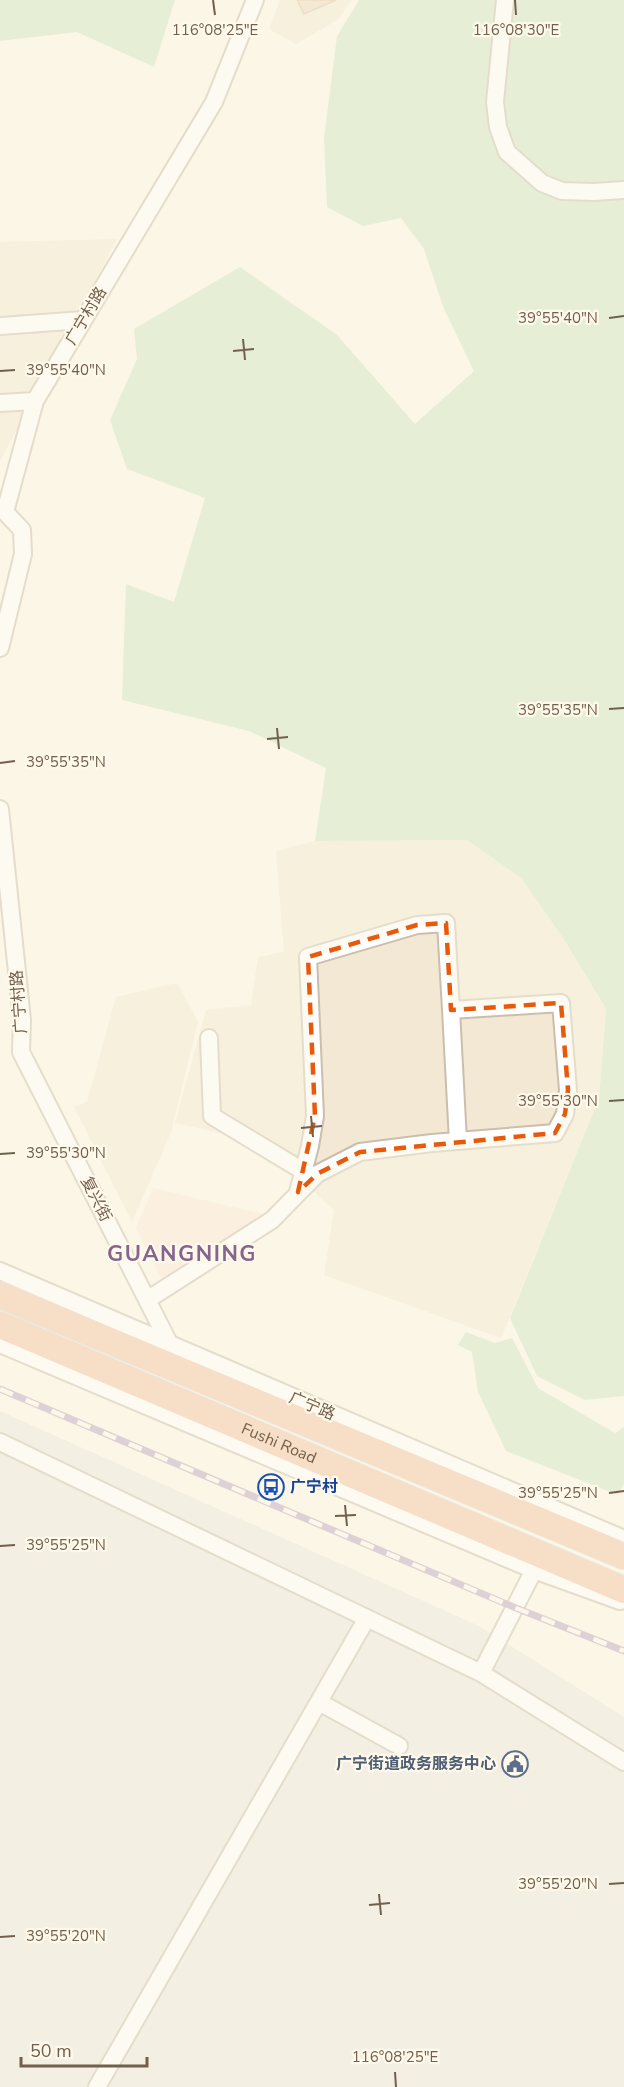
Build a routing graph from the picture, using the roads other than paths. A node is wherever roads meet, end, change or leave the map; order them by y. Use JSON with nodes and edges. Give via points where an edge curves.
{"nodes":[{"id":1,"x":255,"y":0,"type":"edge"},
{"id":2,"x":505,"y":0,"type":"edge"},
{"id":3,"x":624,"y":190,"type":"edge"},
{"id":4,"x":83,"y":320,"type":"junction"},
{"id":5,"x":0,"y":326,"type":"edge"},
{"id":6,"x":36,"y":401,"type":"junction"},
{"id":7,"x":0,"y":403,"type":"edge"},
{"id":8,"x":2,"y":512,"type":"edge"},
{"id":9,"x":0,"y":648,"type":"edge"},
{"id":10,"x":0,"y":809,"type":"edge"},
{"id":11,"x":451,"y":1010,"type":"junction"},
{"id":12,"x":209,"y":1038,"type":"dead end"},
{"id":13,"x":21,"y":1052,"type":"joint"},
{"id":14,"x":458,"y":1141,"type":"junction"},
{"id":15,"x":303,"y":1171,"type":"junction"},
{"id":16,"x":298,"y":1192,"type":"junction"},
{"id":17,"x":0,"y":1271,"type":"edge"},
{"id":18,"x":0,"y":1295,"type":"edge"},
{"id":19,"x":147,"y":1300,"type":"junction"},
{"id":20,"x":0,"y":1324,"type":"edge"},
{"id":21,"x":0,"y":1344,"type":"edge"},
{"id":22,"x":170,"y":1345,"type":"junction"},
{"id":23,"x":0,"y":1442,"type":"edge"},
{"id":24,"x":624,"y":1539,"type":"edge"},
{"id":25,"x":624,"y":1556,"type":"edge"},
{"id":26,"x":534,"y":1570,"type":"junction"},
{"id":27,"x":624,"y":1590,"type":"edge"},
{"id":28,"x":624,"y":1602,"type":"edge"},
{"id":29,"x":366,"y":1618,"type":"junction"},
{"id":30,"x":481,"y":1673,"type":"junction"},
{"id":31,"x":319,"y":1702,"type":"junction"},
{"id":32,"x":399,"y":1746,"type":"dead end"},
{"id":33,"x":624,"y":1762,"type":"edge"},
{"id":34,"x":97,"y":2087,"type":"edge"}],
"edges":[{"from":1,"to":4,"type":"street","name":"广宁村路","via":[[214,102]]},
{"from":2,"to":3,"type":"street","via":[[495,102],[498,128],[507,152],[542,183],[562,191]]},
{"from":4,"to":5,"type":"street"},
{"from":4,"to":6,"type":"street","name":"广宁村路"},
{"from":6,"to":7,"type":"street"},
{"from":6,"to":8,"type":"street","name":"广宁村路"},
{"from":8,"to":9,"type":"street","name":"广宁村路","via":[[22,530],[23,554]]},
{"from":10,"to":13,"type":"street","name":"广宁村路","via":[[22,1020]]},
{"from":11,"to":14,"type":"street"},
{"from":11,"to":14,"type":"street","via":[[561,1003],[568,1090],[565,1114],[555,1133]]},
{"from":11,"to":15,"type":"street","via":[[446,923],[417,925],[308,957],[315,1116]]},
{"from":12,"to":15,"type":"street","via":[[212,1116]]},
{"from":13,"to":19,"type":"street","name":"复兴街"},
{"from":14,"to":16,"type":"street","via":[[360,1152],[317,1174]]},
{"from":15,"to":16,"type":"street"},
{"from":16,"to":19,"type":"street","via":[[272,1220]]},
{"from":17,"to":22,"type":"street","name":"广宁路"},
{"from":18,"to":25,"type":"highway","name":"Fushi Road"},
{"from":19,"to":22,"type":"street","name":"复兴街"},
{"from":20,"to":27,"type":"highway","name":"Fushi Road"},
{"from":21,"to":26,"type":"street"},
{"from":22,"to":24,"type":"street","name":"广宁路"},
{"from":23,"to":29,"type":"street"},
{"from":26,"to":28,"type":"street"},
{"from":26,"to":30,"type":"street"},
{"from":29,"to":30,"type":"street"},
{"from":29,"to":31,"type":"street"},
{"from":30,"to":33,"type":"street"},
{"from":31,"to":32,"type":"street"},
{"from":31,"to":34,"type":"street"}]}
